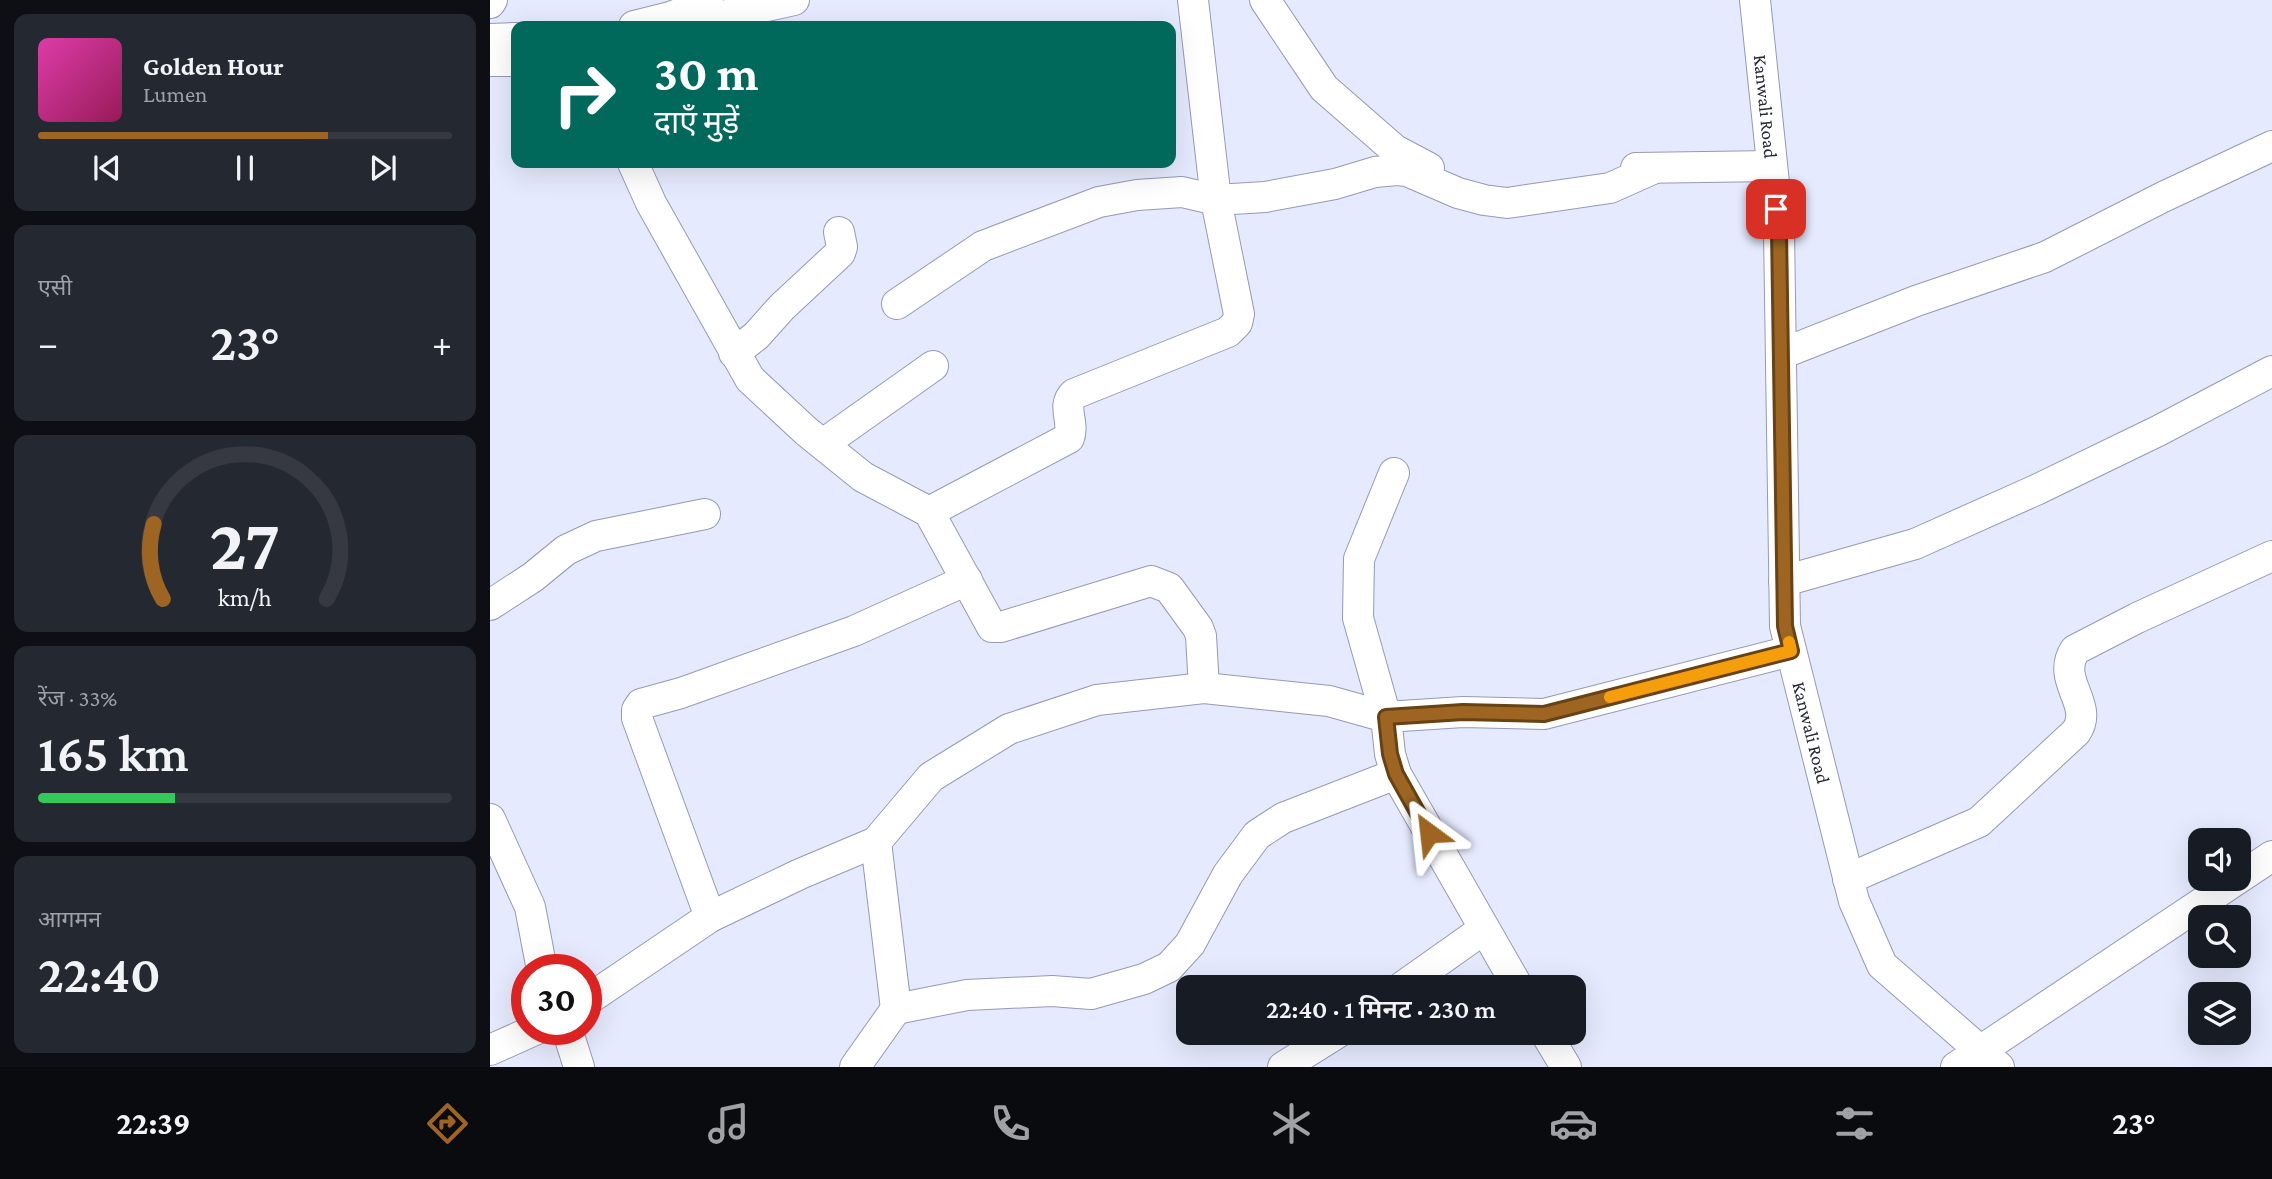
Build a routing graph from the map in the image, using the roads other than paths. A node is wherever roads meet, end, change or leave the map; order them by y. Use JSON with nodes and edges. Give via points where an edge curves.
{"nodes":[{"id":1,"x":715,"y":0,"type":"edge"},
{"id":2,"x":794,"y":0,"type":"edge"},
{"id":3,"x":1193,"y":0,"type":"edge"},
{"id":4,"x":1265,"y":0,"type":"edge"},
{"id":5,"x":1755,"y":0,"type":"edge"},
{"id":6,"x":654,"y":21,"type":"edge"},
{"id":7,"x":704,"y":21,"type":"edge"},
{"id":8,"x":511,"y":38,"type":"edge"},
{"id":9,"x":490,"y":39,"type":"edge"},
{"id":10,"x":490,"y":61,"type":"edge"},
{"id":11,"x":511,"y":61,"type":"edge"},
{"id":12,"x":2272,"y":146,"type":"edge"},
{"id":13,"x":1772,"y":166,"type":"junction"},
{"id":14,"x":635,"y":168,"type":"edge"},
{"id":15,"x":1655,"y":168,"type":"junction"},
{"id":16,"x":1216,"y":200,"type":"junction"},
{"id":17,"x":839,"y":232,"type":"dead end"},
{"id":18,"x":897,"y":304,"type":"dead end"},
{"id":19,"x":734,"y":353,"type":"junction"},
{"id":20,"x":1781,"y":354,"type":"junction"},
{"id":21,"x":933,"y":366,"type":"dead end"},
{"id":22,"x":2272,"y":371,"type":"edge"},
{"id":23,"x":823,"y":444,"type":"junction"},
{"id":24,"x":1394,"y":473,"type":"dead end"},
{"id":25,"x":929,"y":512,"type":"junction"},
{"id":26,"x":705,"y":514,"type":"dead end"},
{"id":27,"x":2272,"y":556,"type":"edge"},
{"id":28,"x":967,"y":580,"type":"junction"},
{"id":29,"x":1784,"y":581,"type":"junction"},
{"id":30,"x":490,"y":605,"type":"edge"},
{"id":31,"x":1791,"y":651,"type":"junction"},
{"id":32,"x":1204,"y":688,"type":"junction"},
{"id":33,"x":1386,"y":717,"type":"junction"},
{"id":34,"x":1396,"y":774,"type":"junction"},
{"id":35,"x":490,"y":819,"type":"edge"},
{"id":36,"x":876,"y":842,"type":"junction"},
{"id":37,"x":2272,"y":856,"type":"edge"},
{"id":38,"x":1848,"y":879,"type":"junction"},
{"id":39,"x":710,"y":917,"type":"junction"},
{"id":40,"x":1484,"y":929,"type":"junction"},
{"id":41,"x":539,"y":954,"type":"edge"},
{"id":42,"x":1419,"y":975,"type":"edge"},
{"id":43,"x":1511,"y":975,"type":"edge"},
{"id":44,"x":602,"y":990,"type":"edge"},
{"id":45,"x":896,"y":1009,"type":"junction"},
{"id":46,"x":511,"y":1041,"type":"edge"},
{"id":47,"x":572,"y":1045,"type":"edge"},
{"id":48,"x":1318,"y":1045,"type":"edge"},
{"id":49,"x":1553,"y":1045,"type":"edge"},
{"id":50,"x":490,"y":1050,"type":"edge"},
{"id":51,"x":1990,"y":1059,"type":"edge"},
{"id":52,"x":579,"y":1067,"type":"edge"},
{"id":53,"x":855,"y":1067,"type":"edge"},
{"id":54,"x":1283,"y":1067,"type":"edge"},
{"id":55,"x":1566,"y":1067,"type":"edge"},
{"id":56,"x":1956,"y":1067,"type":"edge"}],
"edges":[{"from":1,"to":6,"type":"street"},
{"from":2,"to":7,"type":"street"},
{"from":3,"to":16,"type":"street"},
{"from":4,"to":15,"type":"street","via":[[1324,88],[1395,150],[1434,170],[1481,185],[1530,185],[1605,169]]},
{"from":5,"to":13,"type":"street","name":"Kanwali Road"},
{"from":8,"to":9,"type":"street"},
{"from":10,"to":11,"type":"street"},
{"from":12,"to":20,"type":"street","via":[[2045,257]]},
{"from":13,"to":15,"type":"street"},
{"from":13,"to":20,"type":"street","name":"Kanwali Road","via":[[1779,231]]},
{"from":14,"to":19,"type":"street"},
{"from":15,"to":16,"type":"street","via":[[1610,188],[1507,203],[1458,193],[1397,170],[1265,197]]},
{"from":16,"to":18,"type":"street","via":[[1182,191],[1099,202],[983,246]]},
{"from":16,"to":25,"type":"street","via":[[1237,323],[1228,332],[1074,394],[1067,406],[1072,425],[1069,438]]},
{"from":17,"to":19,"type":"street","via":[[840,253]]},
{"from":19,"to":23,"type":"street","via":[[750,379]]},
{"from":20,"to":29,"type":"street","name":"Kanwali Road"},
{"from":21,"to":23,"type":"street"},
{"from":22,"to":29,"type":"street","via":[[2036,490],[1915,544]]},
{"from":23,"to":25,"type":"street","via":[[863,477]]},
{"from":24,"to":33,"type":"street","via":[[1359,559],[1357,618]]},
{"from":25,"to":28,"type":"street"},
{"from":26,"to":30,"type":"street","via":[[596,536],[566,550]]},
{"from":27,"to":38,"type":"street","via":[[2075,650],[2069,659],[2069,674],[2082,714],[2076,732],[1979,822]]},
{"from":28,"to":32,"type":"street","via":[[989,622],[1001,627],[1159,582],[1169,588],[1198,628]]},
{"from":28,"to":39,"type":"street","via":[[854,631],[641,704],[637,718]]},
{"from":29,"to":31,"type":"street","name":"Kanwali Road"},
{"from":31,"to":33,"type":"street","via":[[1544,714],[1463,712]]},
{"from":31,"to":38,"type":"street","name":"Kanwali Road"},
{"from":32,"to":33,"type":"street","via":[[1329,701]]},
{"from":32,"to":36,"type":"street","via":[[1097,700],[1009,729],[931,777]]},
{"from":33,"to":34,"type":"street"},
{"from":34,"to":40,"type":"street"},
{"from":34,"to":45,"type":"street","via":[[1283,818],[1257,835],[1228,874],[1190,944],[1169,967],[1144,979],[1091,994],[1052,990],[967,995]]},
{"from":35,"to":41,"type":"street","via":[[530,907]]},
{"from":36,"to":39,"type":"street"},
{"from":36,"to":45,"type":"street"},
{"from":37,"to":51,"type":"street"},
{"from":38,"to":51,"type":"street","name":"Kanwali Road","via":[[1882,965]]},
{"from":39,"to":44,"type":"street"},
{"from":40,"to":42,"type":"street"},
{"from":40,"to":43,"type":"street"},
{"from":45,"to":53,"type":"street"},
{"from":46,"to":50,"type":"street"},
{"from":47,"to":52,"type":"street"},
{"from":48,"to":54,"type":"street"},
{"from":49,"to":55,"type":"street"},
{"from":51,"to":56,"type":"street"}]}
